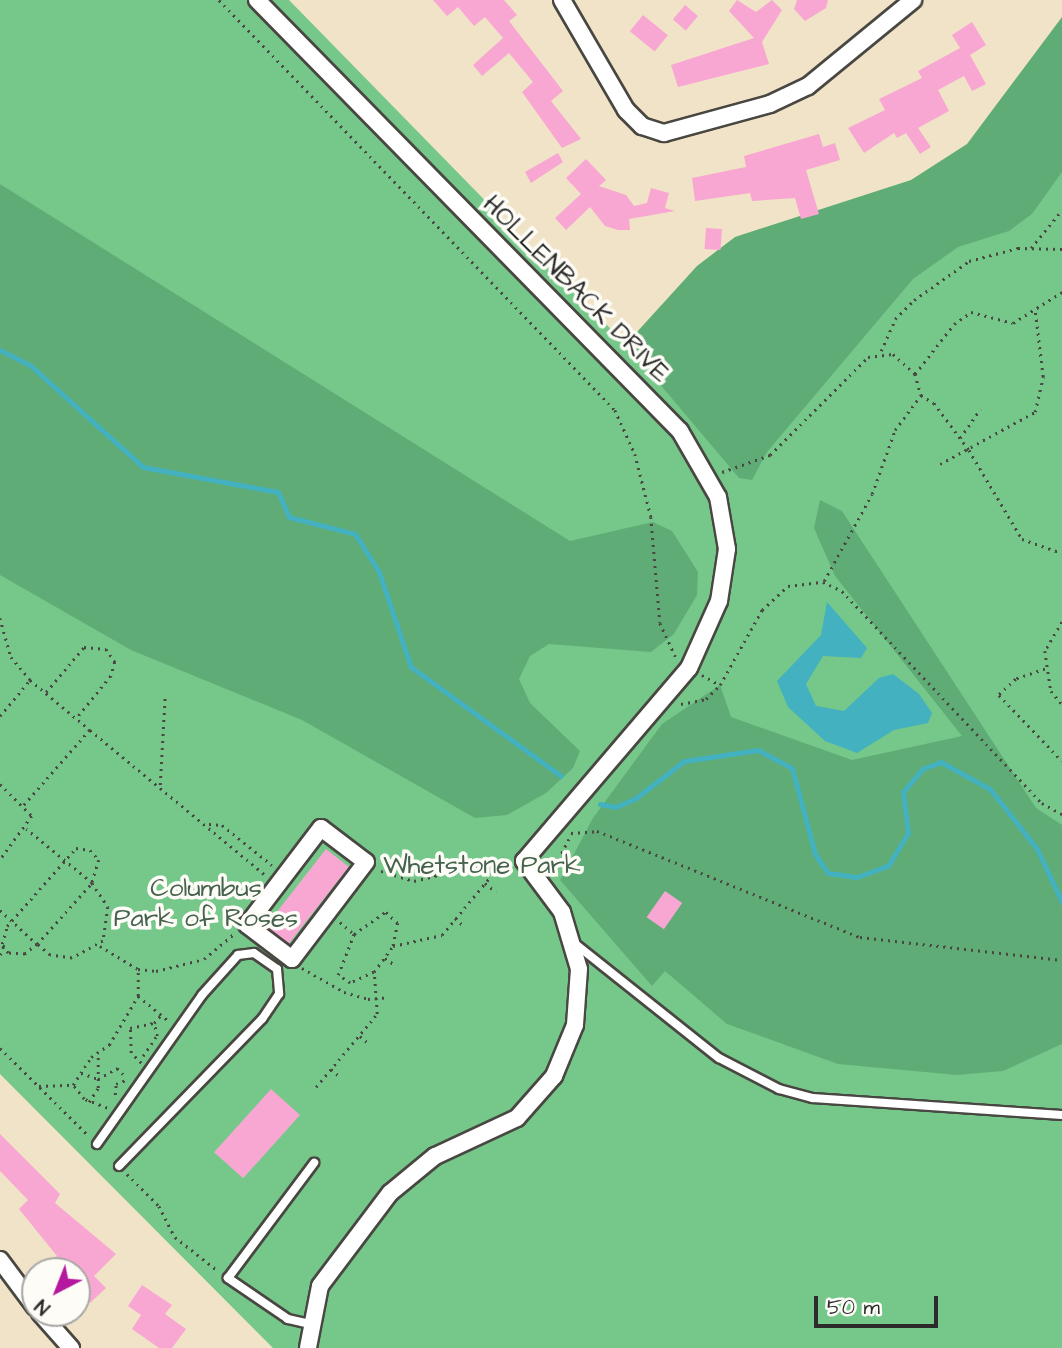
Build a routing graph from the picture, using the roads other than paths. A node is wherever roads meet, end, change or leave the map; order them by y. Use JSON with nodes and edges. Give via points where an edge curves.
{"nodes":[{"id":1,"x":257,"y":0,"type":"edge"},
{"id":2,"x":562,"y":0,"type":"edge"},
{"id":3,"x":913,"y":0,"type":"edge"},
{"id":4,"x":247,"y":925,"type":"joint"},
{"id":5,"x":573,"y":942,"type":"junction"},
{"id":6,"x":1061,"y":1115,"type":"edge"},
{"id":7,"x":97,"y":1144,"type":"dead end"},
{"id":8,"x":314,"y":1163,"type":"dead end"},
{"id":9,"x":119,"y":1166,"type":"dead end"},
{"id":10,"x":0,"y":1260,"type":"edge"},
{"id":11,"x":21,"y":1288,"type":"edge"},
{"id":12,"x":310,"y":1324,"type":"junction"},
{"id":13,"x":52,"y":1327,"type":"edge"},
{"id":14,"x":71,"y":1348,"type":"edge"},
{"id":15,"x":308,"y":1348,"type":"edge"}],
"edges":[{"from":1,"to":5,"type":"street","name":"HOLLENBACK DRIVE","via":[[657,406],[708,476],[724,522],[726,578],[689,668],[524,861],[551,893]]},
{"from":2,"to":3,"type":"street","via":[[626,110],[653,130],[686,131],[808,86]]},
{"from":4,"to":4,"type":"street","via":[[321,828],[366,862],[292,959]]},
{"from":5,"to":6,"type":"lane","via":[[719,1058],[779,1089],[813,1098]]},
{"from":5,"to":12,"type":"street","via":[[580,997],[554,1076],[517,1118],[435,1156],[390,1193],[332,1263]]},
{"from":7,"to":9,"type":"lane","via":[[202,995],[238,955],[254,953],[278,969],[279,993],[262,1019]]},
{"from":8,"to":12,"type":"lane","via":[[228,1278],[288,1319]]},
{"from":10,"to":11,"type":"street"},
{"from":12,"to":15,"type":"street"},
{"from":13,"to":14,"type":"street"}]}
